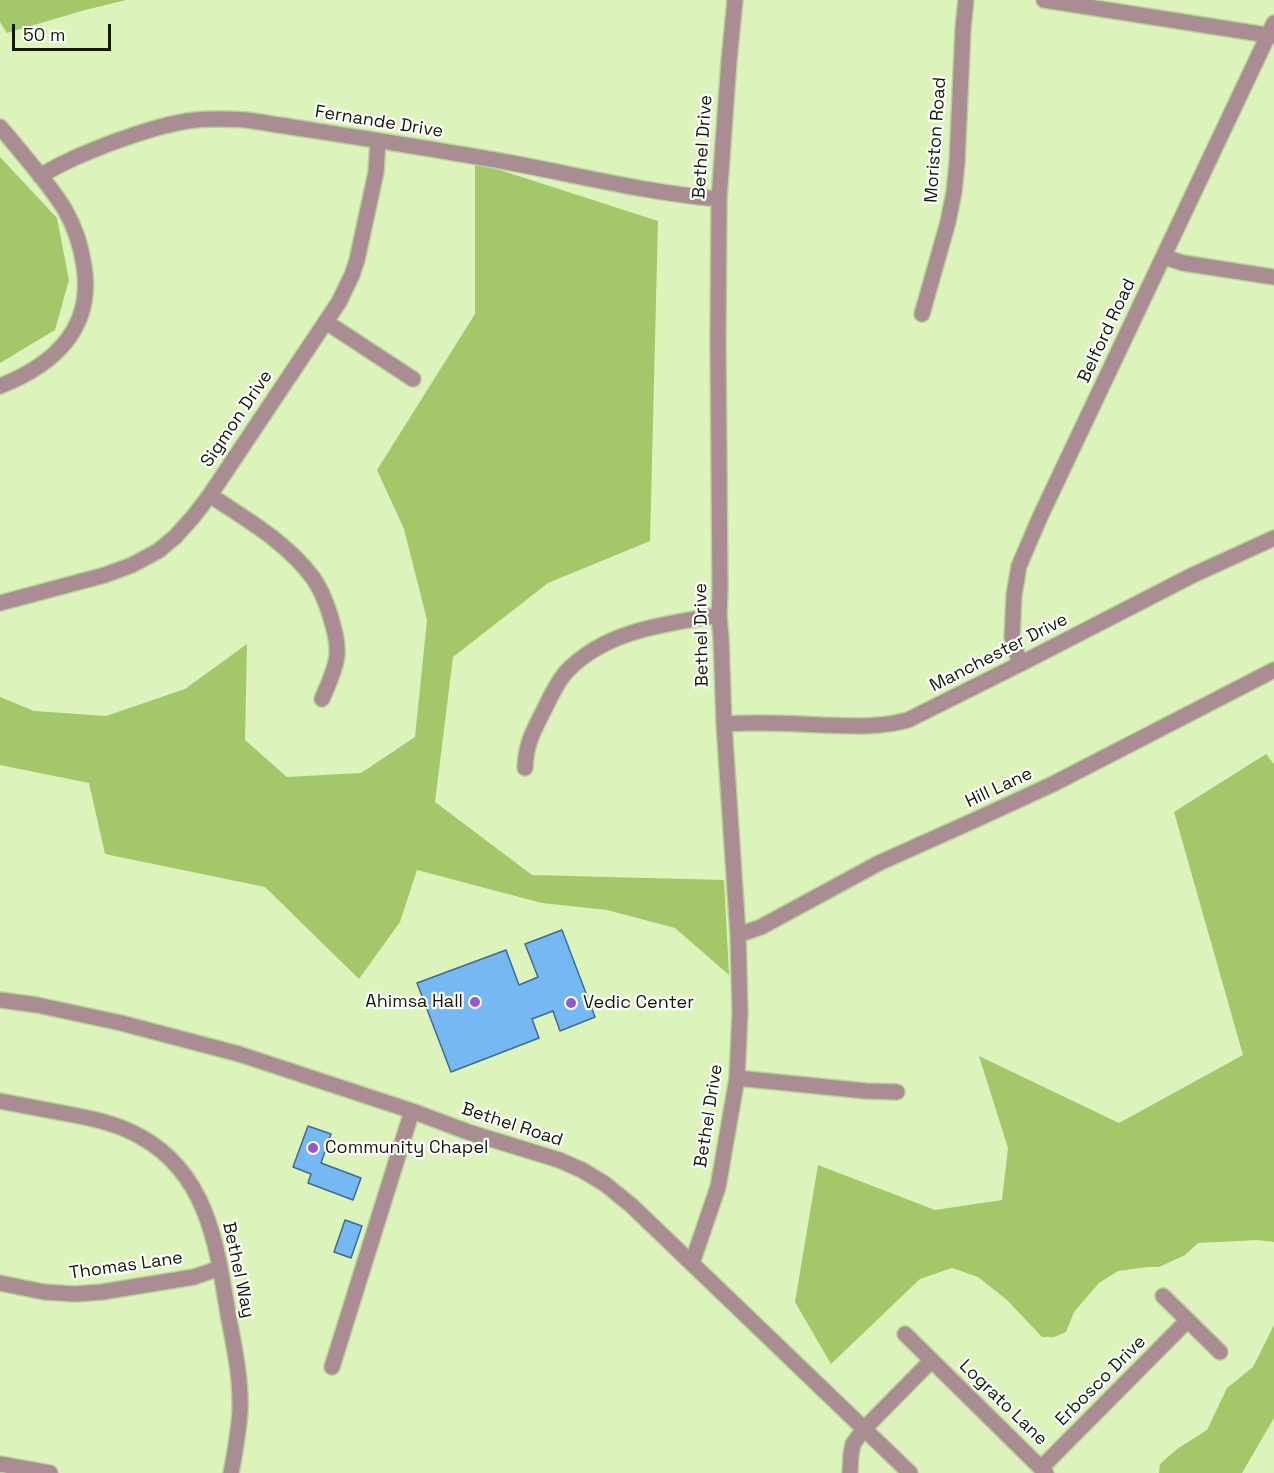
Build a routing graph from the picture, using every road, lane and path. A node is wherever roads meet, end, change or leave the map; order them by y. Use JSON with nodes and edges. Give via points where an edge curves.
{"nodes":[{"id":1,"x":735,"y":0,"type":"edge"},
{"id":2,"x":966,"y":0,"type":"edge"},
{"id":3,"x":1044,"y":0,"type":"edge"},
{"id":4,"x":1272,"y":31,"type":"edge"},
{"id":5,"x":0,"y":127,"type":"edge"},
{"id":6,"x":378,"y":141,"type":"junction"},
{"id":7,"x":40,"y":176,"type":"junction"},
{"id":8,"x":718,"y":199,"type":"junction"},
{"id":9,"x":1164,"y":258,"type":"junction"},
{"id":10,"x":1274,"y":278,"type":"edge"},
{"id":11,"x":922,"y":314,"type":"dead end"},
{"id":12,"x":326,"y":322,"type":"junction"},
{"id":13,"x":413,"y":379,"type":"dead end"},
{"id":14,"x":0,"y":386,"type":"edge"},
{"id":15,"x":210,"y":495,"type":"junction"},
{"id":16,"x":1274,"y":538,"type":"edge"},
{"id":17,"x":0,"y":603,"type":"edge"},
{"id":18,"x":719,"y":615,"type":"junction"},
{"id":19,"x":1020,"y":664,"type":"junction"},
{"id":20,"x":1274,"y":670,"type":"edge"},
{"id":21,"x":322,"y":699,"type":"dead end"},
{"id":22,"x":724,"y":724,"type":"junction"},
{"id":23,"x":525,"y":768,"type":"dead end"},
{"id":24,"x":738,"y":935,"type":"junction"},
{"id":25,"x":0,"y":1000,"type":"edge"},
{"id":26,"x":737,"y":1078,"type":"junction"},
{"id":27,"x":897,"y":1092,"type":"dead end"},
{"id":28,"x":0,"y":1101,"type":"edge"},
{"id":29,"x":412,"y":1111,"type":"junction"},
{"id":30,"x":692,"y":1263,"type":"junction"},
{"id":31,"x":220,"y":1268,"type":"junction"},
{"id":32,"x":0,"y":1283,"type":"edge"},
{"id":33,"x":1163,"y":1296,"type":"dead end"},
{"id":34,"x":1188,"y":1320,"type":"junction"},
{"id":35,"x":905,"y":1334,"type":"dead end"},
{"id":36,"x":1220,"y":1352,"type":"dead end"},
{"id":37,"x":932,"y":1361,"type":"junction"},
{"id":38,"x":332,"y":1367,"type":"dead end"},
{"id":39,"x":864,"y":1429,"type":"junction"},
{"id":40,"x":0,"y":1464,"type":"edge"},
{"id":41,"x":1044,"y":1471,"type":"edge"},
{"id":42,"x":50,"y":1473,"type":"edge"},
{"id":43,"x":231,"y":1473,"type":"edge"},
{"id":44,"x":850,"y":1473,"type":"edge"},
{"id":45,"x":910,"y":1473,"type":"edge"}],
"edges":[{"from":1,"to":8,"type":"street","name":"Bethel Drive"},
{"from":2,"to":11,"type":"street","name":"Moriston Road","via":[[954,192]]},
{"from":3,"to":4,"type":"street"},
{"from":4,"to":9,"type":"street","name":"Belford Road"},
{"from":5,"to":7,"type":"street"},
{"from":6,"to":7,"type":"street","name":"Fernande Drive","via":[[247,120],[196,119],[125,137]]},
{"from":6,"to":8,"type":"street","name":"Fernande Drive","via":[[657,192]]},
{"from":6,"to":12,"type":"street","name":"Sigmon Drive","via":[[376,172],[357,260]]},
{"from":7,"to":14,"type":"street","via":[[61,202],[76,231],[86,274],[85,302],[72,334],[53,355],[21,378]]},
{"from":8,"to":18,"type":"street","name":"Bethel Drive"},
{"from":9,"to":10,"type":"street"},
{"from":9,"to":19,"type":"street","name":"Belford Road","via":[[1019,566],[1012,637]]},
{"from":12,"to":13,"type":"street"},
{"from":12,"to":15,"type":"street","name":"Sigmon Drive"},
{"from":15,"to":17,"type":"street","name":"Sigmon Drive","via":[[183,530],[144,559]]},
{"from":15,"to":21,"type":"street","via":[[287,550],[314,578],[337,640],[333,672]]},
{"from":16,"to":19,"type":"street","name":"Manchester Drive"},
{"from":18,"to":22,"type":"street","name":"Bethel Drive"},
{"from":18,"to":23,"type":"street","via":[[632,632],[605,643],[578,662],[553,690],[530,736]]},
{"from":19,"to":22,"type":"street","name":"Manchester Drive","via":[[921,715],[892,724]]},
{"from":20,"to":24,"type":"street","name":"Hill Lane","via":[[1053,784],[879,863]]},
{"from":22,"to":24,"type":"street","name":"Bethel Drive"},
{"from":24,"to":26,"type":"street","name":"Bethel Drive"},
{"from":25,"to":29,"type":"street","name":"Bethel Road","via":[[172,1035]]},
{"from":26,"to":27,"type":"street"},
{"from":26,"to":30,"type":"street","name":"Bethel Drive","via":[[718,1187]]},
{"from":28,"to":31,"type":"street","name":"Bethel Way","via":[[99,1120],[151,1143],[177,1166],[197,1195],[211,1228]]},
{"from":29,"to":30,"type":"street","name":"Bethel Road","via":[[582,1170],[632,1206]]},
{"from":29,"to":38,"type":"street"},
{"from":30,"to":39,"type":"street","name":"Bethel Road"},
{"from":31,"to":32,"type":"street","name":"Thomas Lane","via":[[194,1277],[75,1294]]},
{"from":31,"to":43,"type":"street","name":"Bethel Way","via":[[238,1371],[240,1409]]},
{"from":33,"to":34,"type":"street"},
{"from":34,"to":36,"type":"street"},
{"from":34,"to":41,"type":"street","name":"Erbosco Drive"},
{"from":35,"to":37,"type":"street","name":"Lograto Lane"},
{"from":37,"to":39,"type":"street"},
{"from":37,"to":41,"type":"street","name":"Lograto Lane"},
{"from":39,"to":44,"type":"street","via":[[853,1444]]},
{"from":39,"to":45,"type":"street","name":"Bethel Road"},
{"from":40,"to":42,"type":"street"}]}
